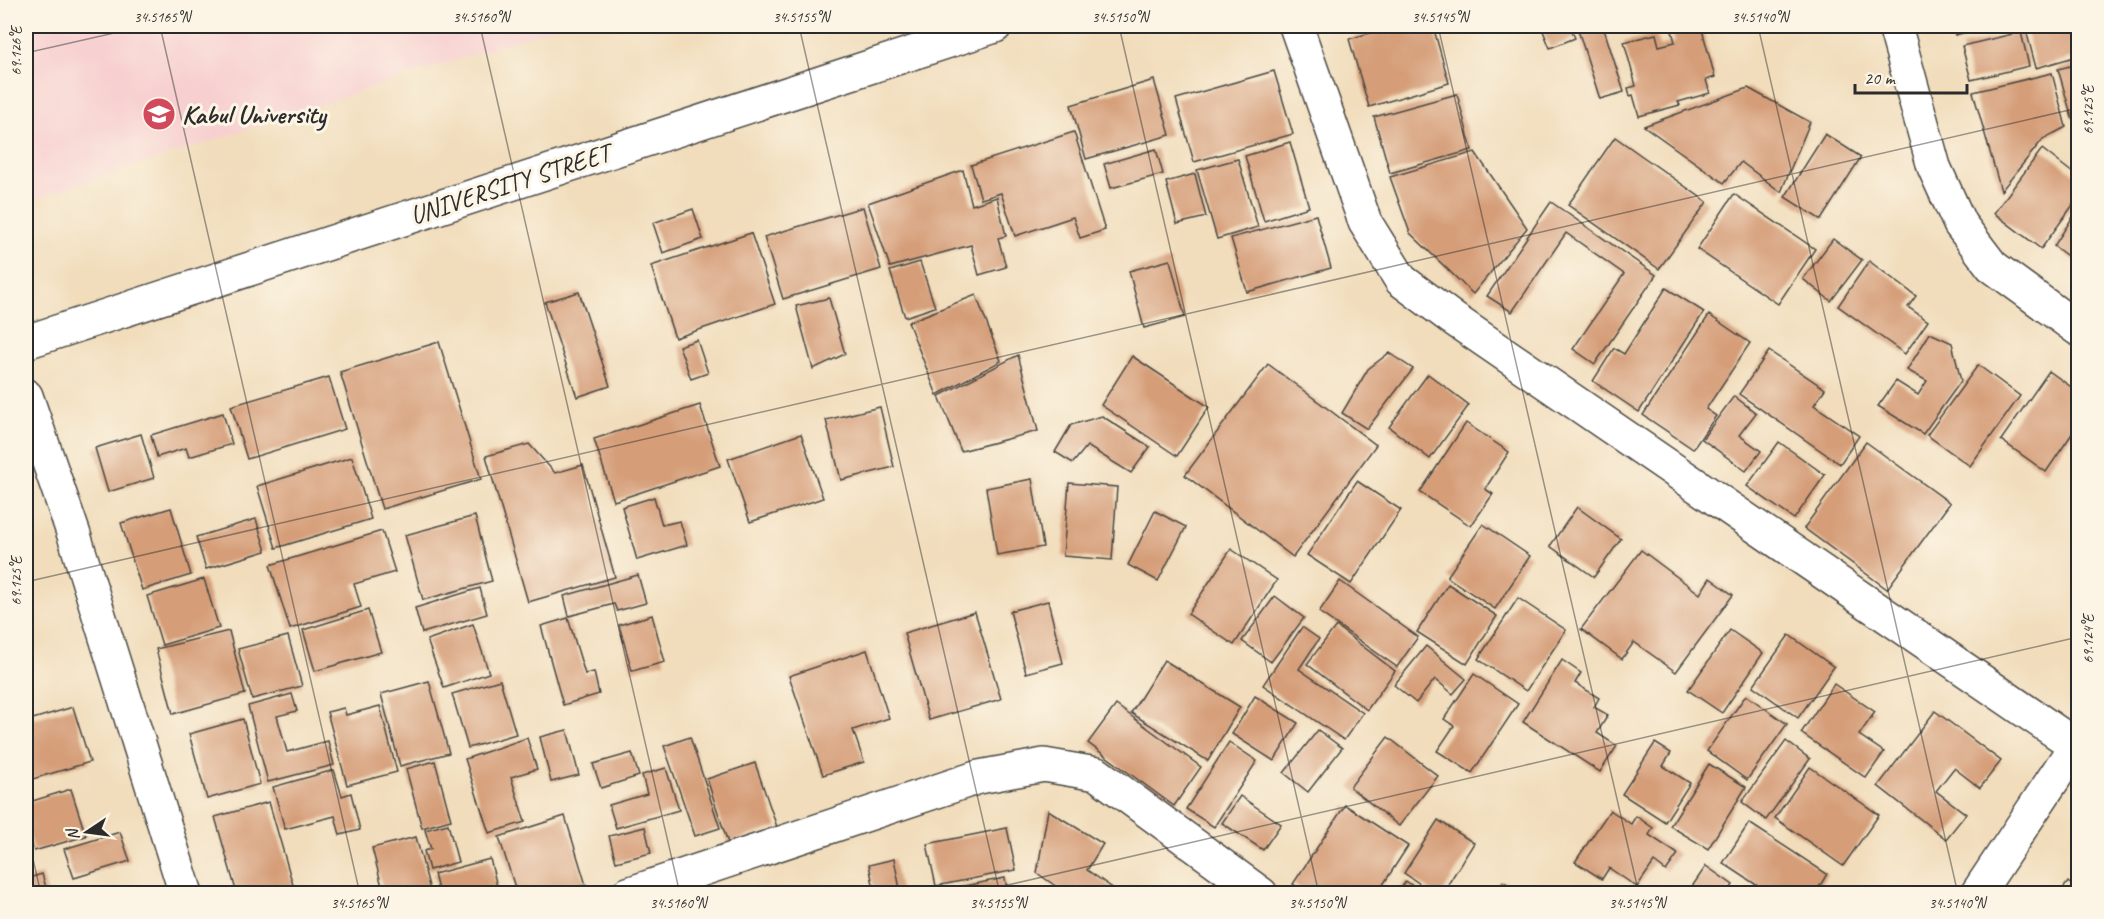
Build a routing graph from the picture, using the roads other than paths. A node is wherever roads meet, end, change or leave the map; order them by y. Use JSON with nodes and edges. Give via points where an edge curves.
{"nodes":[{"id":1,"x":995,"y":26,"type":"edge"},
{"id":2,"x":1296,"y":26,"type":"edge"},
{"id":3,"x":1896,"y":26,"type":"edge"},
{"id":4,"x":2079,"y":329,"type":"edge"},
{"id":5,"x":26,"y":342,"type":"edge"},
{"id":6,"x":26,"y":396,"type":"edge"},
{"id":7,"x":2078,"y":745,"type":"edge"},
{"id":8,"x":186,"y":894,"type":"edge"},
{"id":9,"x":628,"y":894,"type":"edge"},
{"id":10,"x":1261,"y":894,"type":"edge"},
{"id":11,"x":1977,"y":894,"type":"edge"}],
"edges":[{"from":1,"to":5,"type":"street","name":"UNIVERSITY STREET"},
{"from":2,"to":7,"type":"street","via":[[1365,222],[1401,279],[1452,318]]},
{"from":3,"to":4,"type":"street","via":[[1934,167],[1960,224],[1992,266]]},
{"from":6,"to":8,"type":"street","via":[[74,535]]},
{"from":7,"to":11,"type":"street"},
{"from":9,"to":10,"type":"street","via":[[979,777],[1044,765],[1097,774]]}]}
